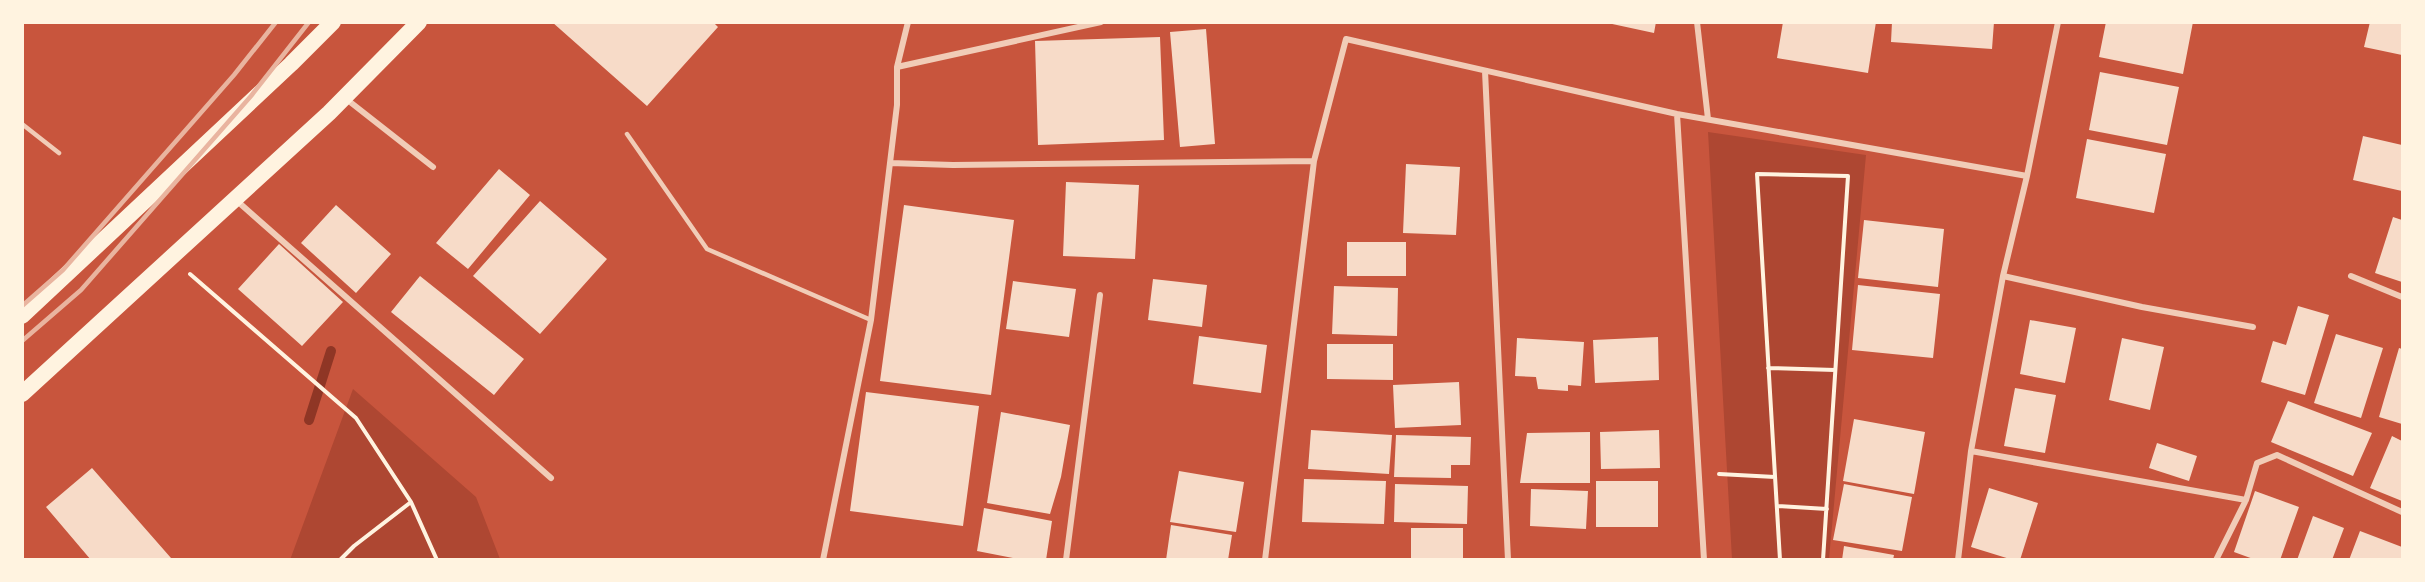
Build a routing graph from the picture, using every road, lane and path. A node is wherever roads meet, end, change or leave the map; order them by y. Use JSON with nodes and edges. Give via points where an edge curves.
{"nodes":[{"id":1,"x":333,"y":22,"type":"edge"},
{"id":2,"x":419,"y":22,"type":"edge"},
{"id":3,"x":908,"y":22,"type":"edge"},
{"id":4,"x":1101,"y":22,"type":"edge"},
{"id":5,"x":1697,"y":22,"type":"edge"},
{"id":6,"x":2058,"y":22,"type":"edge"},
{"id":7,"x":897,"y":67,"type":"junction"},
{"id":8,"x":1485,"y":71,"type":"junction"},
{"id":9,"x":344,"y":98,"type":"junction"},
{"id":10,"x":1677,"y":114,"type":"junction"},
{"id":11,"x":1707,"y":119,"type":"junction"},
{"id":12,"x":22,"y":124,"type":"edge"},
{"id":13,"x":627,"y":134,"type":"dead end"},
{"id":14,"x":59,"y":153,"type":"dead end"},
{"id":15,"x":1314,"y":161,"type":"junction"},
{"id":16,"x":890,"y":163,"type":"junction"},
{"id":17,"x":433,"y":167,"type":"dead end"},
{"id":18,"x":2027,"y":176,"type":"junction"},
{"id":19,"x":235,"y":199,"type":"junction"},
{"id":20,"x":171,"y":258,"type":"junction"},
{"id":21,"x":2003,"y":276,"type":"junction"},
{"id":22,"x":2351,"y":276,"type":"dead end"},
{"id":23,"x":1100,"y":295,"type":"dead end"},
{"id":24,"x":2403,"y":297,"type":"edge"},
{"id":25,"x":22,"y":316,"type":"edge"},
{"id":26,"x":871,"y":320,"type":"junction"},
{"id":27,"x":2253,"y":327,"type":"dead end"},
{"id":28,"x":1768,"y":368,"type":"junction"},
{"id":29,"x":1835,"y":370,"type":"junction"},
{"id":30,"x":22,"y":394,"type":"edge"},
{"id":31,"x":1971,"y":451,"type":"junction"},
{"id":32,"x":1699,"y":473,"type":"junction"},
{"id":33,"x":1775,"y":477,"type":"junction"},
{"id":34,"x":551,"y":478,"type":"dead end"},
{"id":35,"x":2246,"y":500,"type":"junction"},
{"id":36,"x":411,"y":502,"type":"junction"},
{"id":37,"x":1776,"y":506,"type":"junction"},
{"id":38,"x":1827,"y":509,"type":"junction"},
{"id":39,"x":2403,"y":512,"type":"edge"},
{"id":40,"x":340,"y":560,"type":"edge"},
{"id":41,"x":437,"y":560,"type":"edge"},
{"id":42,"x":823,"y":560,"type":"edge"},
{"id":43,"x":1065,"y":560,"type":"edge"},
{"id":44,"x":1265,"y":560,"type":"edge"},
{"id":45,"x":1508,"y":560,"type":"edge"},
{"id":46,"x":1704,"y":560,"type":"edge"},
{"id":47,"x":1780,"y":560,"type":"edge"},
{"id":48,"x":1823,"y":560,"type":"edge"},
{"id":49,"x":1958,"y":560,"type":"edge"},
{"id":50,"x":2217,"y":560,"type":"edge"}],
"edges":[{"from":1,"to":25,"type":"highway"},
{"from":2,"to":9,"type":"highway"},
{"from":3,"to":7,"type":"street"},
{"from":4,"to":7,"type":"street"},
{"from":5,"to":11,"type":"street"},
{"from":6,"to":18,"type":"street"},
{"from":7,"to":16,"type":"street"},
{"from":8,"to":10,"type":"street"},
{"from":8,"to":15,"type":"street","via":[[1346,39]]},
{"from":8,"to":45,"type":"street"},
{"from":9,"to":17,"type":"street"},
{"from":9,"to":19,"type":"highway"},
{"from":10,"to":11,"type":"street"},
{"from":10,"to":32,"type":"street"},
{"from":11,"to":18,"type":"street"},
{"from":12,"to":14,"type":"lane"},
{"from":13,"to":26,"type":"lane","via":[[707,249]]},
{"from":15,"to":16,"type":"street"},
{"from":15,"to":44,"type":"street"},
{"from":16,"to":26,"type":"street"},
{"from":18,"to":21,"type":"street"},
{"from":19,"to":20,"type":"highway"},
{"from":19,"to":34,"type":"street"},
{"from":20,"to":30,"type":"highway"},
{"from":20,"to":36,"type":"path","via":[[357,418]]},
{"from":21,"to":27,"type":"street"},
{"from":21,"to":31,"type":"street"},
{"from":22,"to":24,"type":"street"},
{"from":23,"to":43,"type":"street"},
{"from":26,"to":42,"type":"street"},
{"from":28,"to":29,"type":"path"},
{"from":28,"to":29,"type":"path","via":[[1757,174],[1848,176]]},
{"from":28,"to":33,"type":"path"},
{"from":29,"to":38,"type":"path"},
{"from":31,"to":35,"type":"street"},
{"from":31,"to":49,"type":"street"},
{"from":32,"to":33,"type":"path"},
{"from":32,"to":46,"type":"street"},
{"from":33,"to":37,"type":"path"},
{"from":35,"to":39,"type":"street","via":[[2257,464],[2277,455]]},
{"from":35,"to":50,"type":"street"},
{"from":36,"to":40,"type":"path"},
{"from":36,"to":41,"type":"path"},
{"from":37,"to":38,"type":"path"},
{"from":37,"to":47,"type":"path"},
{"from":38,"to":48,"type":"path"}]}
